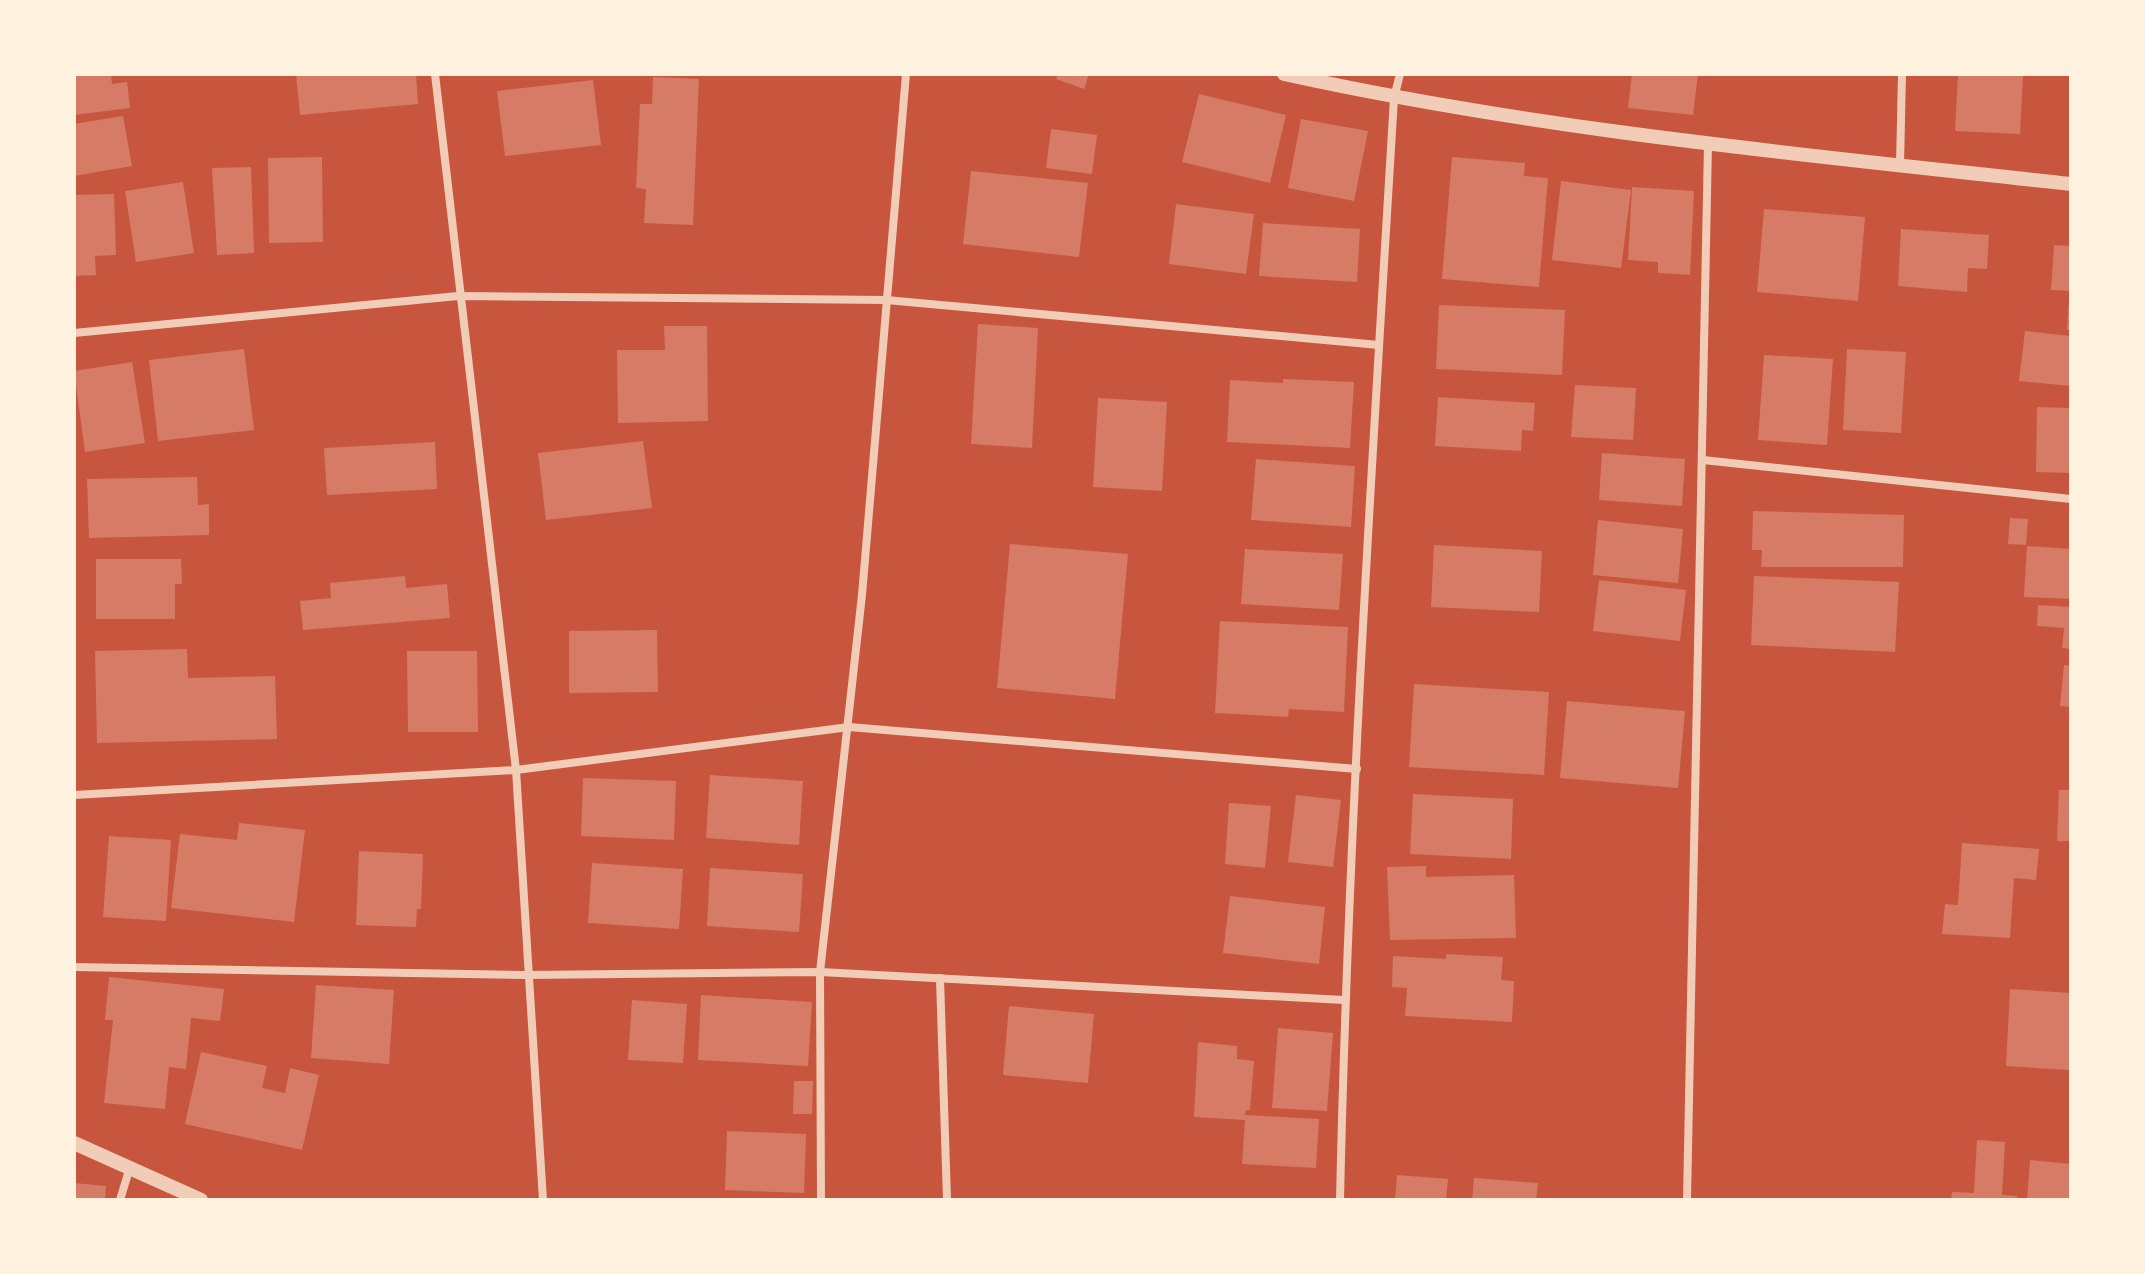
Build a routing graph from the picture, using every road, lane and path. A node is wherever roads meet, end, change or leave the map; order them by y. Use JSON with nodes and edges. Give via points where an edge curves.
{"nodes":[{"id":1,"x":435,"y":74,"type":"edge"},
{"id":2,"x":906,"y":74,"type":"edge"},
{"id":3,"x":1284,"y":74,"type":"edge"},
{"id":4,"x":1400,"y":74,"type":"edge"},
{"id":5,"x":1902,"y":74,"type":"edge"},
{"id":6,"x":1394,"y":98,"type":"junction"},
{"id":7,"x":1708,"y":144,"type":"junction"},
{"id":8,"x":1900,"y":165,"type":"junction"},
{"id":9,"x":2071,"y":184,"type":"edge"},
{"id":10,"x":458,"y":296,"type":"junction"},
{"id":11,"x":886,"y":300,"type":"junction"},
{"id":12,"x":74,"y":333,"type":"edge"},
{"id":13,"x":1379,"y":345,"type":"junction"},
{"id":14,"x":1703,"y":460,"type":"junction"},
{"id":15,"x":2071,"y":499,"type":"edge"},
{"id":16,"x":849,"y":727,"type":"junction"},
{"id":17,"x":1357,"y":769,"type":"junction"},
{"id":18,"x":516,"y":770,"type":"junction"},
{"id":19,"x":74,"y":795,"type":"edge"},
{"id":20,"x":74,"y":967,"type":"edge"},
{"id":21,"x":820,"y":972,"type":"junction"},
{"id":22,"x":526,"y":975,"type":"junction"},
{"id":23,"x":940,"y":978,"type":"junction"},
{"id":24,"x":1344,"y":1000,"type":"junction"},
{"id":25,"x":74,"y":1143,"type":"edge"},
{"id":26,"x":131,"y":1167,"type":"junction"},
{"id":27,"x":120,"y":1200,"type":"edge"},
{"id":28,"x":201,"y":1200,"type":"edge"},
{"id":29,"x":543,"y":1200,"type":"edge"},
{"id":30,"x":821,"y":1200,"type":"edge"},
{"id":31,"x":947,"y":1200,"type":"edge"},
{"id":32,"x":1340,"y":1200,"type":"edge"},
{"id":33,"x":1687,"y":1200,"type":"edge"}],
"edges":[{"from":1,"to":10,"type":"street"},
{"from":2,"to":11,"type":"street"},
{"from":3,"to":6,"type":"street"},
{"from":4,"to":6,"type":"street"},
{"from":5,"to":8,"type":"street"},
{"from":6,"to":7,"type":"street"},
{"from":6,"to":13,"type":"street"},
{"from":7,"to":8,"type":"street"},
{"from":7,"to":14,"type":"street"},
{"from":8,"to":9,"type":"street"},
{"from":10,"to":11,"type":"street"},
{"from":10,"to":12,"type":"street"},
{"from":10,"to":18,"type":"street"},
{"from":11,"to":13,"type":"street"},
{"from":11,"to":16,"type":"street"},
{"from":13,"to":17,"type":"street"},
{"from":14,"to":15,"type":"street"},
{"from":14,"to":33,"type":"street"},
{"from":16,"to":17,"type":"street"},
{"from":16,"to":18,"type":"street"},
{"from":16,"to":21,"type":"street"},
{"from":17,"to":24,"type":"street"},
{"from":18,"to":19,"type":"street"},
{"from":18,"to":22,"type":"street"},
{"from":20,"to":22,"type":"street"},
{"from":21,"to":22,"type":"street"},
{"from":21,"to":23,"type":"street"},
{"from":21,"to":30,"type":"street"},
{"from":22,"to":29,"type":"street"},
{"from":23,"to":24,"type":"street"},
{"from":23,"to":31,"type":"street"},
{"from":24,"to":32,"type":"street"},
{"from":25,"to":26,"type":"street"},
{"from":26,"to":27,"type":"street"},
{"from":26,"to":28,"type":"street"}]}
